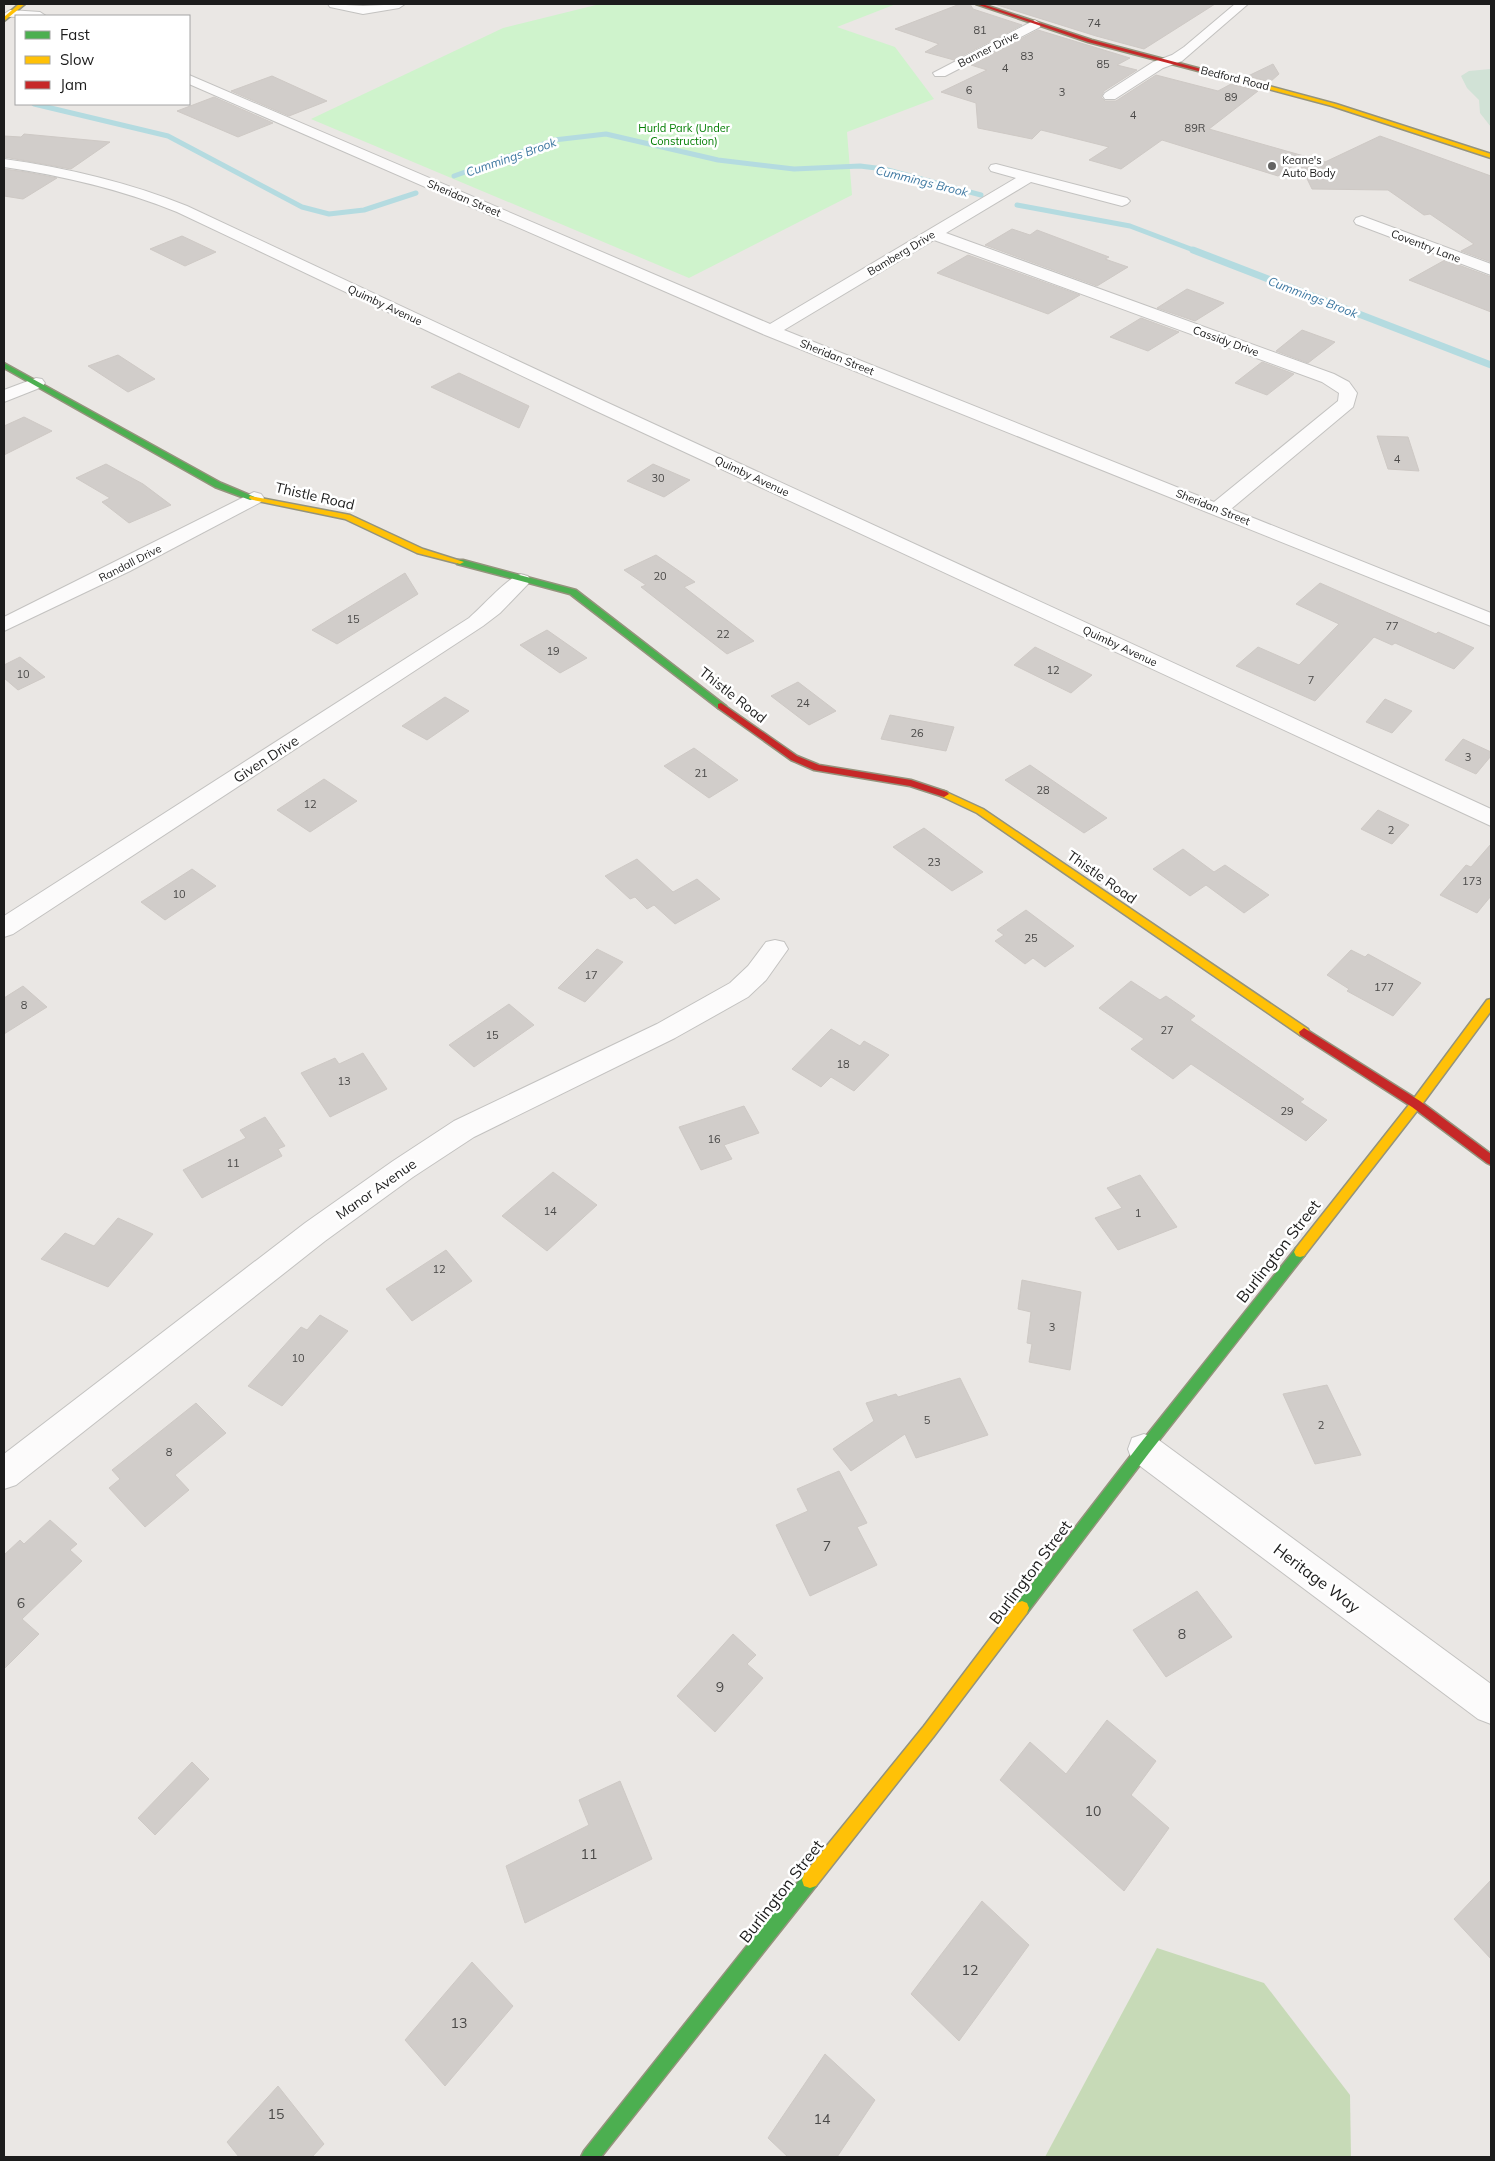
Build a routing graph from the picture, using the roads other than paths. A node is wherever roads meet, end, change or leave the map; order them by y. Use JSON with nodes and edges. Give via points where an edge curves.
{"nodes":[{"id":1,"x":22,"y":4,"type":"edge"},
{"id":2,"x":334,"y":4,"type":"edge"},
{"id":3,"x":399,"y":4,"type":"edge"},
{"id":4,"x":978,"y":4,"type":"edge"},
{"id":5,"x":1242,"y":4,"type":"edge"},
{"id":6,"x":7,"y":16,"type":"edge"},
{"id":7,"x":1035,"y":24,"type":"junction"},
{"id":8,"x":1167,"y":62,"type":"junction"},
{"id":9,"x":940,"y":73,"type":"dead end"},
{"id":10,"x":190,"y":79,"type":"edge"},
{"id":11,"x":1110,"y":96,"type":"dead end"},
{"id":12,"x":1491,"y":156,"type":"edge"},
{"id":13,"x":4,"y":163,"type":"edge"},
{"id":14,"x":996,"y":168,"type":"dead end"},
{"id":15,"x":1030,"y":176,"type":"junction"},
{"id":16,"x":1122,"y":201,"type":"dead end"},
{"id":17,"x":1362,"y":221,"type":"dead end"},
{"id":18,"x":933,"y":234,"type":"junction"},
{"id":19,"x":1491,"y":270,"type":"edge"},
{"id":20,"x":771,"y":331,"type":"junction"},
{"id":21,"x":4,"y":365,"type":"edge"},
{"id":22,"x":36,"y":383,"type":"junction"},
{"id":23,"x":4,"y":397,"type":"edge"},
{"id":24,"x":254,"y":498,"type":"junction"},
{"id":25,"x":1218,"y":509,"type":"junction"},
{"id":26,"x":521,"y":580,"type":"junction"},
{"id":27,"x":1491,"y":620,"type":"edge"},
{"id":28,"x":4,"y":625,"type":"edge"},
{"id":29,"x":1491,"y":818,"type":"edge"},
{"id":30,"x":4,"y":928,"type":"edge"},
{"id":31,"x":775,"y":949,"type":"dead end"},
{"id":32,"x":1491,"y":1003,"type":"edge"},
{"id":33,"x":1476,"y":1041,"type":"dead end"},
{"id":34,"x":1461,"y":1045,"type":"junction"},
{"id":35,"x":1416,"y":1104,"type":"junction"},
{"id":36,"x":1491,"y":1160,"type":"edge"},
{"id":37,"x":1144,"y":1449,"type":"junction"},
{"id":38,"x":4,"y":1474,"type":"edge"},
{"id":39,"x":1491,"y":1706,"type":"edge"},
{"id":40,"x":590,"y":2157,"type":"edge"}],
"edges":[{"from":1,"to":6,"type":"street"},
{"from":2,"to":3,"type":"street","via":[[364,10]]},
{"from":4,"to":7,"type":"street","name":"Bedford Road"},
{"from":5,"to":8,"type":"street","via":[[1189,50]]},
{"from":7,"to":8,"type":"street","name":"Bedford Road"},
{"from":7,"to":9,"type":"street","name":"Banner Drive"},
{"from":8,"to":11,"type":"street"},
{"from":8,"to":12,"type":"street","name":"Bedford Road","via":[[1333,104]]},
{"from":10,"to":20,"type":"street","name":"Sheridan Street"},
{"from":13,"to":29,"type":"street","name":"Quimby Avenue","via":[[104,181],[175,206]]},
{"from":14,"to":15,"type":"street"},
{"from":15,"to":16,"type":"street"},
{"from":15,"to":18,"type":"street","name":"Bamberg Drive"},
{"from":17,"to":19,"type":"street","name":"Coventry Lane"},
{"from":18,"to":20,"type":"street","name":"Bamberg Drive"},
{"from":18,"to":25,"type":"street","name":"Cassidy Drive","via":[[1343,386],[1348,393],[1347,403]]},
{"from":20,"to":25,"type":"street","name":"Sheridan Street"},
{"from":21,"to":22,"type":"street","name":"Thistle Road"},
{"from":22,"to":23,"type":"street"},
{"from":22,"to":24,"type":"street","name":"Thistle Road","via":[[206,478]]},
{"from":24,"to":26,"type":"street","name":"Thistle Road","via":[[347,517],[420,551]]},
{"from":24,"to":28,"type":"street","name":"Randall Drive"},
{"from":25,"to":27,"type":"street","name":"Sheridan Street"},
{"from":26,"to":30,"type":"street","name":"Given Drive","via":[[493,609],[468,628]]},
{"from":26,"to":35,"type":"street","name":"Thistle Road","via":[[555,586],[580,596],[762,737],[801,762],[826,770],[911,783],[944,793],[975,808],[1256,1001]]},
{"from":31,"to":38,"type":"street","name":"Manor Avenue","via":[[752,979],[732,994],[666,1031],[464,1129],[403,1169],[315,1232]]},
{"from":32,"to":34,"type":"street","name":"Burlington Street"},
{"from":33,"to":34,"type":"street"},
{"from":34,"to":35,"type":"street","name":"Burlington Street"},
{"from":35,"to":36,"type":"street","name":"Thistle Road"},
{"from":35,"to":37,"type":"street","name":"Burlington Street"},
{"from":37,"to":39,"type":"street","name":"Heritage Way"},
{"from":37,"to":40,"type":"street","name":"Burlington Street","via":[[929,1731]]}]}
